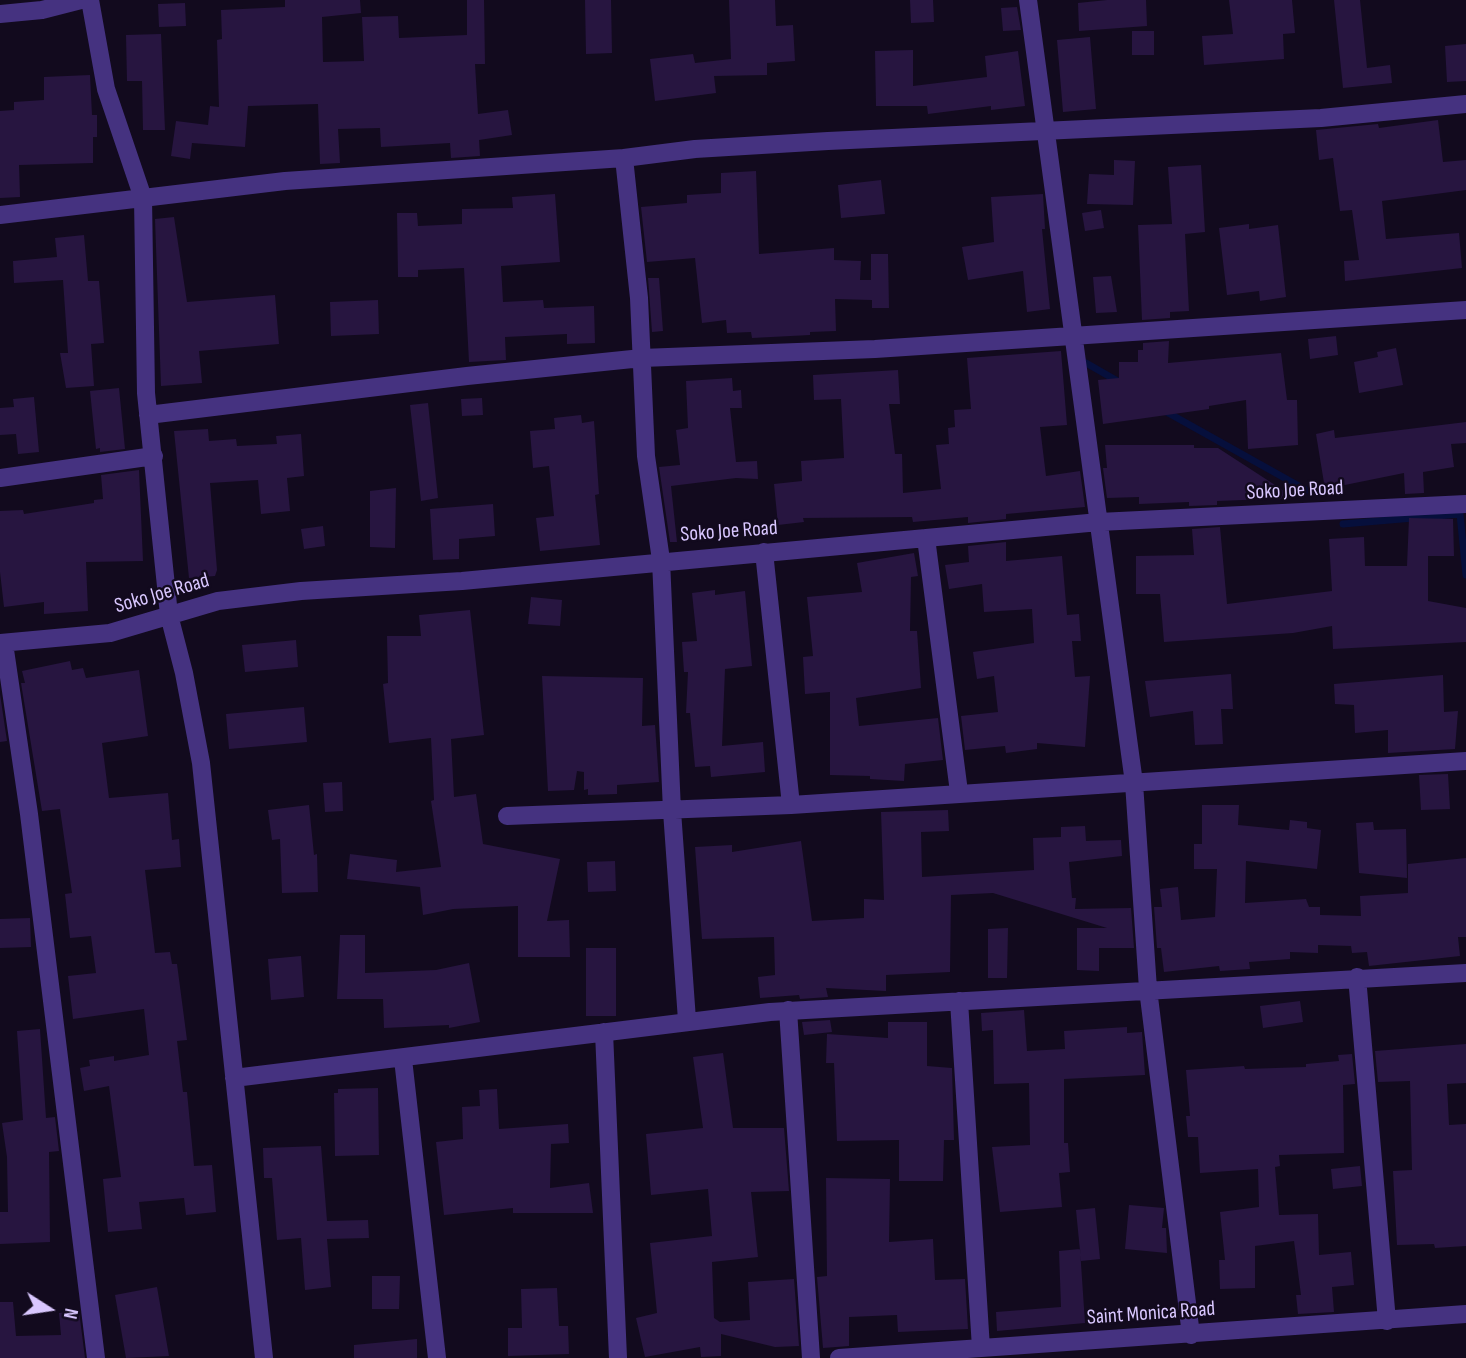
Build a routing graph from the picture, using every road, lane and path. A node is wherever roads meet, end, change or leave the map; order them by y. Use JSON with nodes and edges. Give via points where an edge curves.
{"nodes":[{"id":1,"x":81,"y":0,"type":"edge"},
{"id":2,"x":90,"y":0,"type":"edge"},
{"id":3,"x":1028,"y":0,"type":"edge"},
{"id":4,"x":0,"y":14,"type":"edge"},
{"id":5,"x":1466,"y":104,"type":"edge"},
{"id":6,"x":1044,"y":130,"type":"junction"},
{"id":7,"x":624,"y":158,"type":"junction"},
{"id":8,"x":144,"y":198,"type":"junction"},
{"id":9,"x":0,"y":215,"type":"edge"},
{"id":10,"x":1466,"y":310,"type":"edge"},
{"id":11,"x":1072,"y":333,"type":"junction"},
{"id":12,"x":642,"y":358,"type":"junction"},
{"id":13,"x":148,"y":415,"type":"junction"},
{"id":14,"x":154,"y":456,"type":"junction"},
{"id":15,"x":0,"y":478,"type":"edge"},
{"id":16,"x":1466,"y":504,"type":"edge"},
{"id":17,"x":1099,"y":523,"type":"junction"},
{"id":18,"x":926,"y":538,"type":"junction"},
{"id":19,"x":764,"y":552,"type":"junction"},
{"id":20,"x":661,"y":560,"type":"junction"},
{"id":21,"x":169,"y":615,"type":"junction"},
{"id":22,"x":2,"y":643,"type":"edge"},
{"id":23,"x":1466,"y":761,"type":"edge"},
{"id":24,"x":1134,"y":783,"type":"junction"},
{"id":25,"x":959,"y":792,"type":"junction"},
{"id":26,"x":791,"y":805,"type":"junction"},
{"id":27,"x":672,"y":811,"type":"junction"},
{"id":28,"x":507,"y":816,"type":"dead end"},
{"id":29,"x":1466,"y":972,"type":"edge"},
{"id":30,"x":1357,"y":977,"type":"junction"},
{"id":31,"x":1148,"y":989,"type":"junction"},
{"id":32,"x":959,"y":1001,"type":"junction"},
{"id":33,"x":788,"y":1010,"type":"junction"},
{"id":34,"x":687,"y":1020,"type":"junction"},
{"id":35,"x":604,"y":1032,"type":"junction"},
{"id":36,"x":403,"y":1059,"type":"junction"},
{"id":37,"x":234,"y":1078,"type":"junction"},
{"id":38,"x":1466,"y":1314,"type":"edge"},
{"id":39,"x":1387,"y":1321,"type":"junction"},
{"id":40,"x":1191,"y":1335,"type":"junction"},
{"id":41,"x":981,"y":1348,"type":"junction"},
{"id":42,"x":930,"y":1355,"type":"edge"},
{"id":43,"x":96,"y":1358,"type":"edge"},
{"id":44,"x":264,"y":1358,"type":"edge"},
{"id":45,"x":437,"y":1358,"type":"edge"},
{"id":46,"x":618,"y":1358,"type":"edge"},
{"id":47,"x":811,"y":1358,"type":"edge"},
{"id":48,"x":839,"y":1358,"type":"edge"}],
"edges":[{"from":1,"to":4,"type":"street"},
{"from":2,"to":8,"type":"street","via":[[106,89]]},
{"from":3,"to":6,"type":"street"},
{"from":5,"to":6,"type":"street","via":[[1321,118]]},
{"from":6,"to":7,"type":"street","via":[[695,149]]},
{"from":6,"to":11,"type":"street"},
{"from":7,"to":8,"type":"street","via":[[285,181]]},
{"from":7,"to":12,"type":"street"},
{"from":8,"to":9,"type":"street"},
{"from":8,"to":13,"type":"street"},
{"from":10,"to":11,"type":"street"},
{"from":11,"to":12,"type":"street","via":[[875,349]]},
{"from":11,"to":17,"type":"street"},
{"from":12,"to":13,"type":"street"},
{"from":12,"to":20,"type":"street","via":[[646,456]]},
{"from":13,"to":14,"type":"street"},
{"from":14,"to":15,"type":"street"},
{"from":14,"to":21,"type":"street"},
{"from":16,"to":17,"type":"street","name":"Soko Joe Road"},
{"from":17,"to":18,"type":"street","name":"Soko Joe Road"},
{"from":17,"to":24,"type":"street"},
{"from":18,"to":19,"type":"street","name":"Soko Joe Road"},
{"from":18,"to":25,"type":"street"},
{"from":19,"to":20,"type":"street","name":"Soko Joe Road"},
{"from":19,"to":26,"type":"street"},
{"from":20,"to":21,"type":"street","name":"Soko Joe Road","via":[[462,581],[301,591],[218,601]]},
{"from":20,"to":27,"type":"street"},
{"from":21,"to":22,"type":"street","name":"Soko Joe Road","via":[[110,633]]},
{"from":21,"to":37,"type":"street","via":[[201,763]]},
{"from":22,"to":43,"type":"street","via":[[36,866]]},
{"from":23,"to":24,"type":"street"},
{"from":24,"to":25,"type":"street"},
{"from":24,"to":31,"type":"street"},
{"from":25,"to":26,"type":"street"},
{"from":26,"to":27,"type":"street"},
{"from":27,"to":28,"type":"street"},
{"from":27,"to":34,"type":"street"},
{"from":29,"to":30,"type":"street"},
{"from":30,"to":31,"type":"street"},
{"from":30,"to":39,"type":"street"},
{"from":31,"to":32,"type":"street"},
{"from":31,"to":40,"type":"street"},
{"from":32,"to":33,"type":"street"},
{"from":32,"to":41,"type":"street"},
{"from":33,"to":34,"type":"street"},
{"from":33,"to":47,"type":"street"},
{"from":34,"to":35,"type":"street"},
{"from":35,"to":36,"type":"street"},
{"from":35,"to":46,"type":"street"},
{"from":36,"to":37,"type":"street"},
{"from":36,"to":45,"type":"street"},
{"from":37,"to":44,"type":"street"},
{"from":38,"to":39,"type":"street","name":"Saint Monica Road"},
{"from":39,"to":40,"type":"street","name":"Saint Monica Road"},
{"from":40,"to":41,"type":"street","name":"Saint Monica Road"},
{"from":41,"to":42,"type":"street","name":"Saint Monica Road"},
{"from":42,"to":48,"type":"street","name":"Saint Monica Road"}]}
